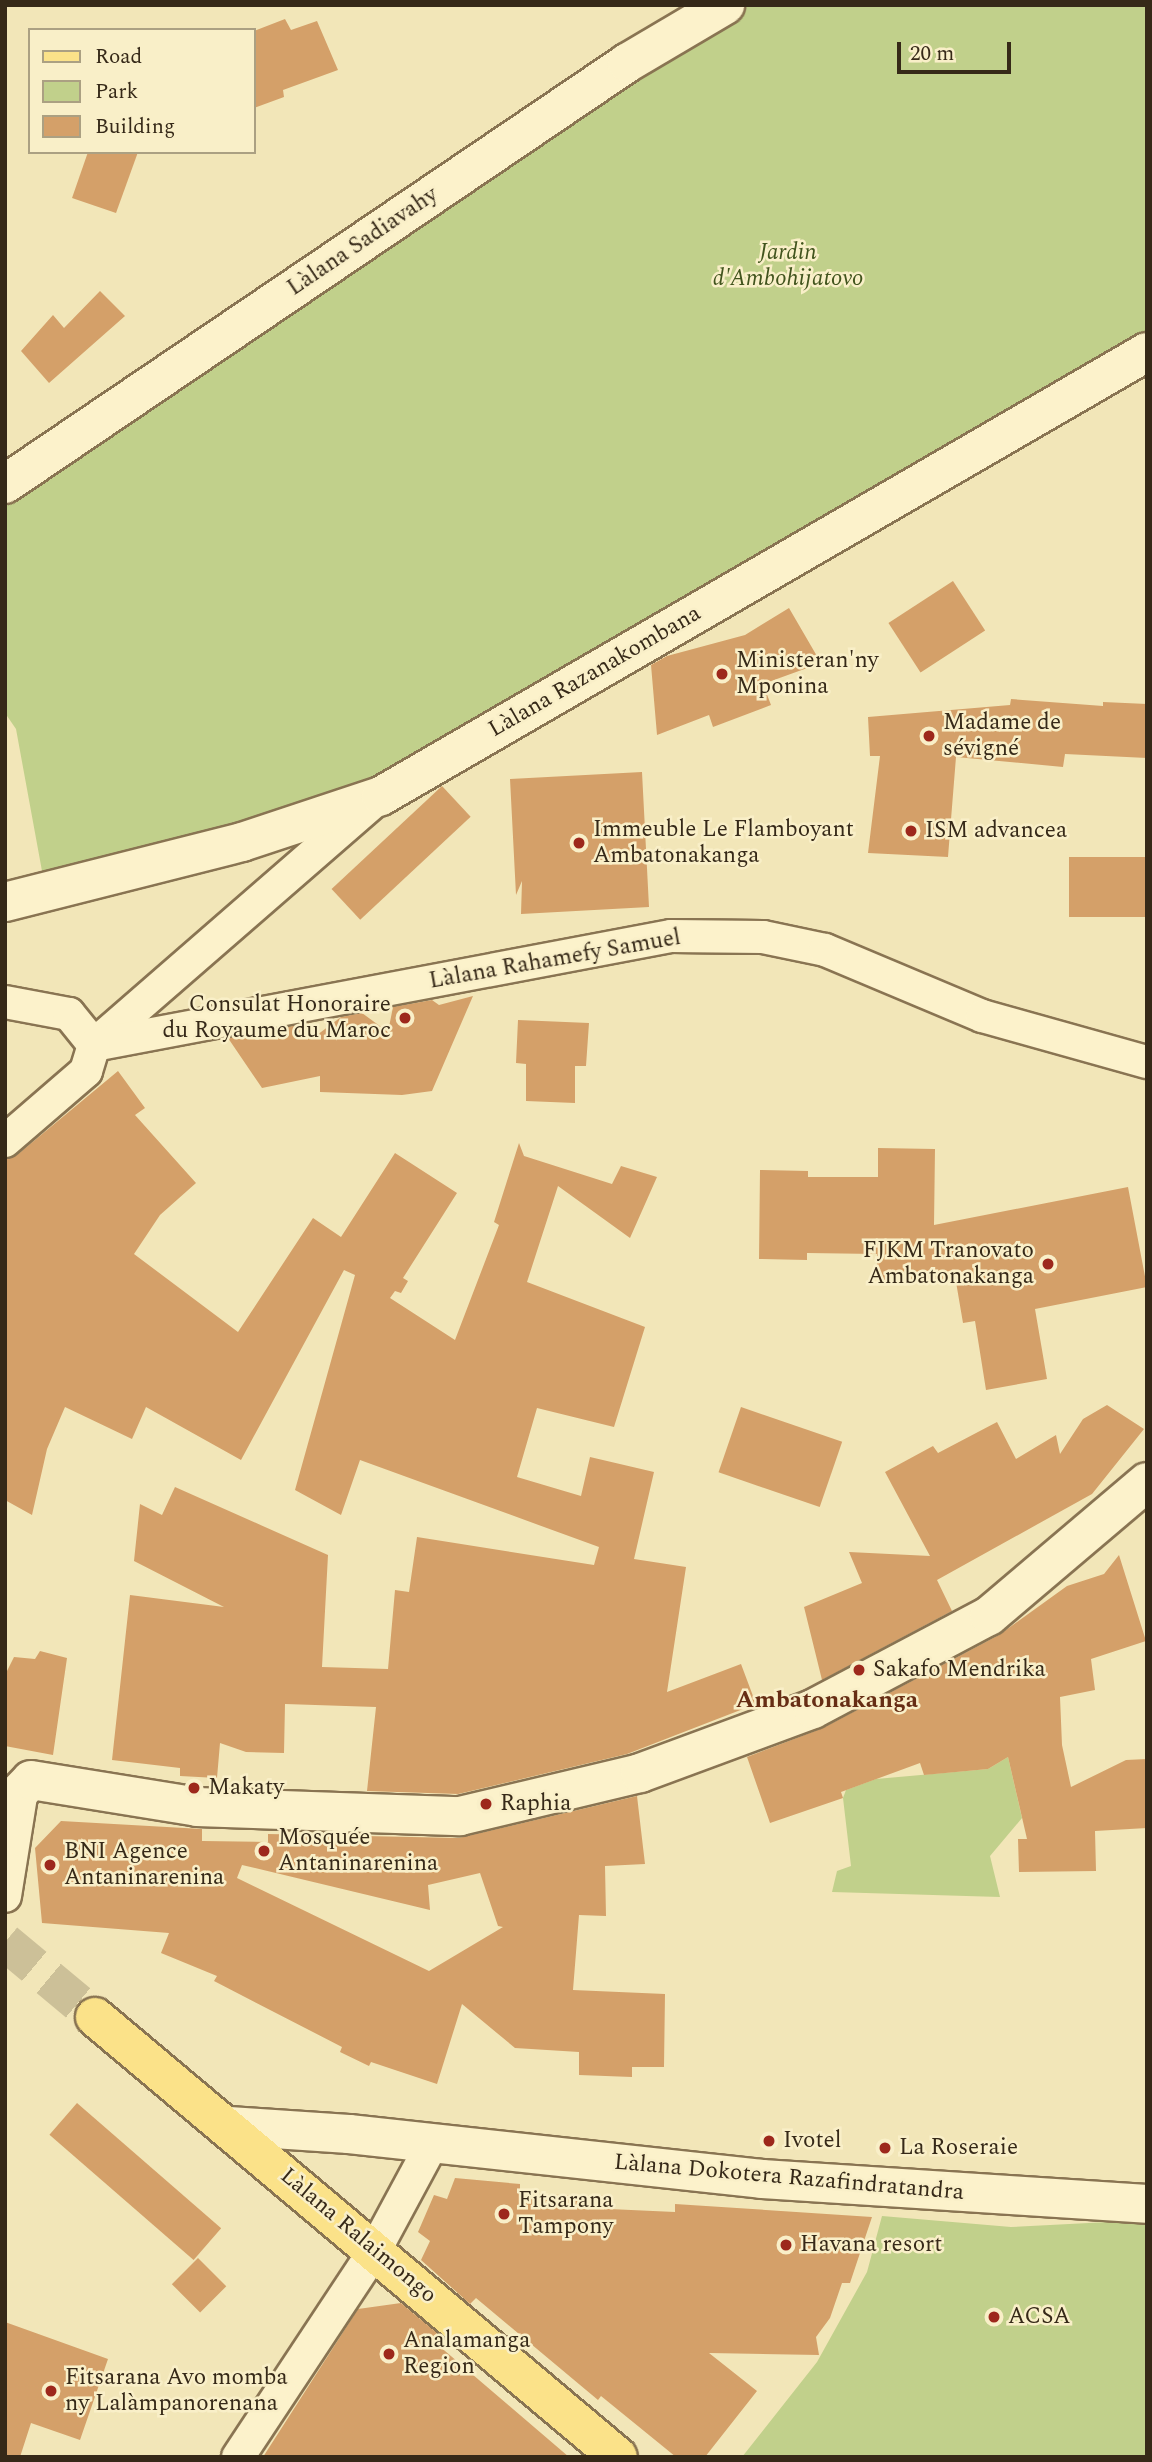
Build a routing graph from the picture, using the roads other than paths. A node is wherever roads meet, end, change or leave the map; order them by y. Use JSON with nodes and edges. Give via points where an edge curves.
{"nodes":[{"id":1,"x":724,"y":5,"type":"edge"},
{"id":2,"x":1147,"y":352,"type":"edge"},
{"id":3,"x":5,"y":484,"type":"edge"},
{"id":4,"x":381,"y":796,"type":"junction"},
{"id":5,"x":5,"y":902,"type":"edge"},
{"id":6,"x":5,"y":1002,"type":"edge"},
{"id":7,"x":94,"y":1045,"type":"junction"},
{"id":8,"x":1147,"y":1062,"type":"edge"},
{"id":9,"x":5,"y":1141,"type":"edge"},
{"id":10,"x":1147,"y":1482,"type":"edge"},
{"id":11,"x":16,"y":1787,"type":"edge"},
{"id":12,"x":5,"y":1896,"type":"edge"},
{"id":13,"x":95,"y":2017,"type":"tunnel mouth"},
{"id":14,"x":229,"y":2126,"type":"junction"},
{"id":15,"x":431,"y":2146,"type":"junction"},
{"id":16,"x":1147,"y":2204,"type":"edge"},
{"id":17,"x":375,"y":2250,"type":"junction"},
{"id":18,"x":238,"y":2457,"type":"edge"},
{"id":19,"x":618,"y":2457,"type":"edge"}],
"edges":[{"from":1,"to":3,"type":"main road","name":"Làlana Sadiavahy","via":[[627,63]]},
{"from":2,"to":4,"type":"main road","name":"Làlana Razanakombana"},
{"from":4,"to":5,"type":"main road","name":"Làlana Razanakombana","via":[[242,842]]},
{"from":4,"to":7,"type":"street"},
{"from":6,"to":7,"type":"street","via":[[69,1014]]},
{"from":7,"to":8,"type":"street","name":"Làlana Rahamefy Samuel","via":[[671,936],[763,937],[825,950],[982,1016]]},
{"from":7,"to":9,"type":"street","via":[[86,1071]]},
{"from":10,"to":11,"type":"main road","via":[[989,1616],[813,1709],[640,1773],[460,1816],[197,1807]]},
{"from":11,"to":12,"type":"street"},
{"from":13,"to":14,"type":"main road","name":"Làlana Ralaimongo"},
{"from":14,"to":15,"type":"main road","name":"Làlana Dokotera Razafindratandra","via":[[349,2134]]},
{"from":14,"to":17,"type":"main road","name":"Làlana Ralaimongo"},
{"from":15,"to":16,"type":"main road","name":"Làlana Dokotera Razafindratandra","via":[[762,2179]]},
{"from":15,"to":17,"type":"street"},
{"from":17,"to":18,"type":"street"},
{"from":17,"to":19,"type":"main road","name":"Làlana Ralaimongo"}]}
